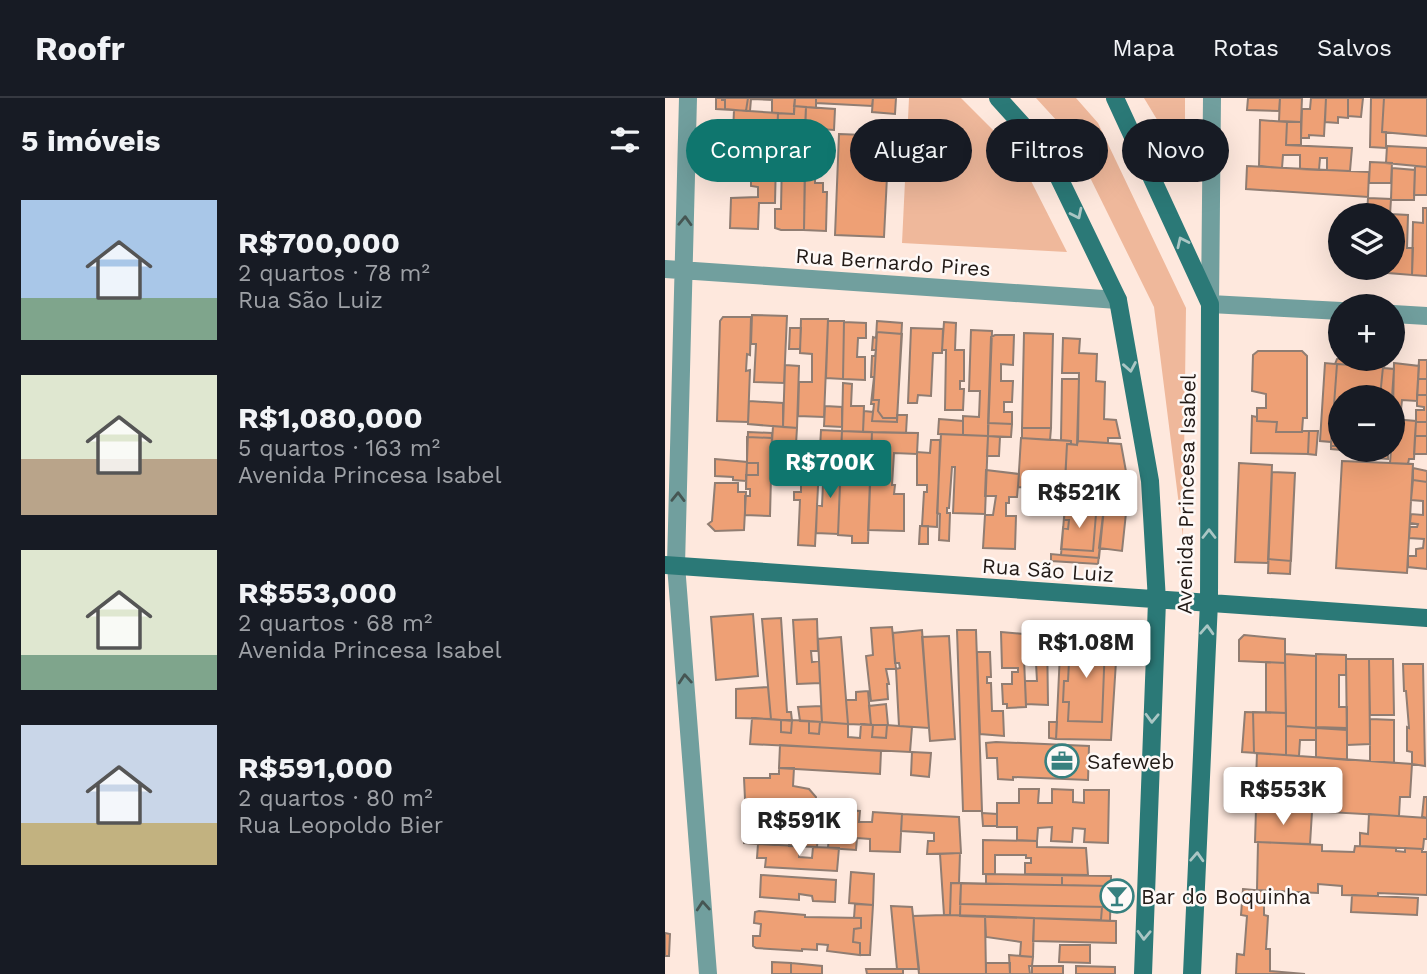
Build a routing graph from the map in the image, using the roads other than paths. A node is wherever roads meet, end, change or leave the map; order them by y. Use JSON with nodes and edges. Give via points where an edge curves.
{"nodes":[{"id":1,"x":688,"y":98,"type":"edge"},
{"id":2,"x":998,"y":98,"type":"edge"},
{"id":3,"x":1115,"y":98,"type":"edge"},
{"id":4,"x":1212,"y":98,"type":"edge"},
{"id":5,"x":674,"y":269,"type":"edge"},
{"id":6,"x":1118,"y":300,"type":"junction"},
{"id":7,"x":1210,"y":304,"type":"junction"},
{"id":8,"x":1328,"y":310,"type":"edge"},
{"id":9,"x":1405,"y":315,"type":"edge"},
{"id":10,"x":1427,"y":316,"type":"edge"},
{"id":11,"x":671,"y":565,"type":"edge"},
{"id":12,"x":1157,"y":600,"type":"junction"},
{"id":13,"x":1209,"y":603,"type":"junction"},
{"id":14,"x":1427,"y":618,"type":"edge"},
{"id":15,"x":708,"y":974,"type":"edge"},
{"id":16,"x":1143,"y":974,"type":"edge"},
{"id":17,"x":1192,"y":974,"type":"edge"}],
"edges":[{"from":5,"to":1,"type":"street","one_way":true},
{"from":2,"to":6,"type":"main road","name":"Avenida Princesa Isabel","one_way":true,"via":[[1046,151]]},
{"from":7,"to":3,"type":"main road","one_way":true},
{"from":4,"to":7,"type":"street","name":"Avenida Princesa Isabel"},
{"from":5,"to":6,"type":"street","name":"Rua Bernardo Pires"},
{"from":11,"to":5,"type":"street","one_way":true},
{"from":6,"to":12,"type":"main road","name":"Avenida Princesa Isabel","one_way":true,"via":[[1150,481]]},
{"from":7,"to":8,"type":"street"},
{"from":13,"to":7,"type":"main road","name":"Avenida Princesa Isabel","one_way":true},
{"from":9,"to":10,"type":"street"},
{"from":11,"to":12,"type":"main road","name":"Rua São Luiz"},
{"from":15,"to":11,"type":"street","one_way":true},
{"from":12,"to":13,"type":"main road","name":"Rua São Luiz"},
{"from":12,"to":16,"type":"main road","name":"Avenida Princesa Isabel","one_way":true},
{"from":13,"to":14,"type":"main road","name":"Rua São Luiz"},
{"from":17,"to":13,"type":"main road","name":"Avenida Princesa Isabel","one_way":true}]}
